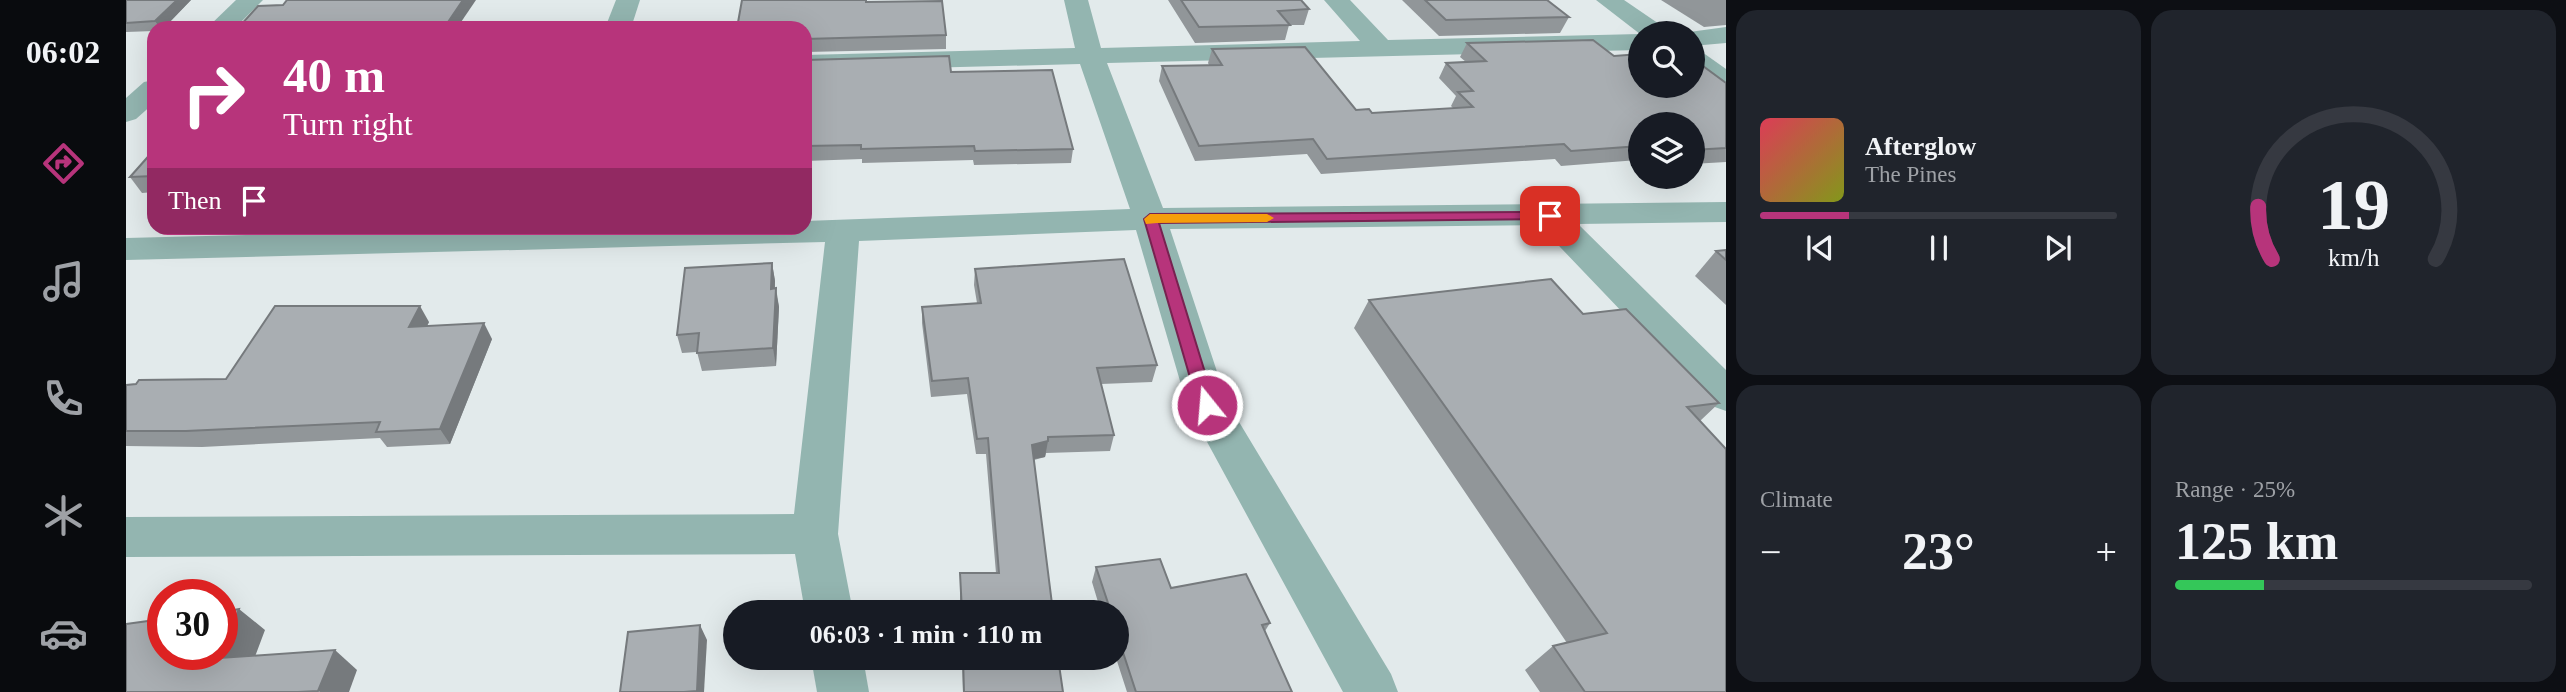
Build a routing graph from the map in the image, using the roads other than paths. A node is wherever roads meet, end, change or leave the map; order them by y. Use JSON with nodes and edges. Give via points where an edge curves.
{"nodes":[{"id":1,"x":251,"y":0,"type":"edge"},
{"id":2,"x":628,"y":0,"type":"edge"},
{"id":3,"x":1076,"y":0,"type":"edge"},
{"id":4,"x":1336,"y":0,"type":"edge"},
{"id":5,"x":1608,"y":0,"type":"edge"},
{"id":6,"x":228,"y":21,"type":"edge"},
{"id":7,"x":620,"y":21,"type":"edge"},
{"id":8,"x":1639,"y":21,"type":"edge"},
{"id":9,"x":1726,"y":35,"type":"edge"},
{"id":10,"x":1705,"y":37,"type":"edge"},
{"id":11,"x":1628,"y":42,"type":"edge"},
{"id":12,"x":1382,"y":49,"type":"junction"},
{"id":13,"x":1090,"y":55,"type":"junction"},
{"id":14,"x":812,"y":63,"type":"edge"},
{"id":15,"x":1705,"y":67,"type":"edge"},
{"id":16,"x":1726,"y":82,"type":"edge"},
{"id":17,"x":126,"y":85,"type":"edge"},
{"id":18,"x":147,"y":86,"type":"edge"},
{"id":19,"x":147,"y":93,"type":"edge"},
{"id":20,"x":126,"y":113,"type":"edge"},
{"id":21,"x":1726,"y":212,"type":"edge"},
{"id":22,"x":1550,"y":216,"type":"junction"},
{"id":23,"x":1150,"y":219,"type":"junction"},
{"id":24,"x":843,"y":231,"type":"junction"},
{"id":25,"x":812,"y":232,"type":"edge"},
{"id":26,"x":692,"y":235,"type":"edge"},
{"id":27,"x":126,"y":250,"type":"edge"},
{"id":28,"x":1726,"y":395,"type":"edge"},
{"id":29,"x":815,"y":534,"type":"junction"},
{"id":30,"x":126,"y":537,"type":"edge"},
{"id":31,"x":827,"y":600,"type":"edge"},
{"id":32,"x":839,"y":670,"type":"edge"},
{"id":33,"x":843,"y":692,"type":"edge"},
{"id":34,"x":1372,"y":692,"type":"edge"}],
"edges":[{"from":1,"to":6,"type":"street"},
{"from":2,"to":7,"type":"street"},
{"from":3,"to":13,"type":"street"},
{"from":4,"to":12,"type":"street"},
{"from":5,"to":8,"type":"street"},
{"from":9,"to":10,"type":"street"},
{"from":11,"to":12,"type":"street"},
{"from":12,"to":13,"type":"street"},
{"from":13,"to":14,"type":"street"},
{"from":13,"to":23,"type":"street"},
{"from":15,"to":16,"type":"street"},
{"from":17,"to":18,"type":"street"},
{"from":19,"to":20,"type":"street"},
{"from":21,"to":22,"type":"street"},
{"from":22,"to":23,"type":"street"},
{"from":22,"to":28,"type":"street"},
{"from":23,"to":24,"type":"street"},
{"from":23,"to":34,"type":"street","via":[[1207,405]]},
{"from":24,"to":25,"type":"street"},
{"from":24,"to":29,"type":"street"},
{"from":26,"to":27,"type":"street"},
{"from":29,"to":30,"type":"street"},
{"from":29,"to":31,"type":"street"},
{"from":32,"to":33,"type":"street"}]}
